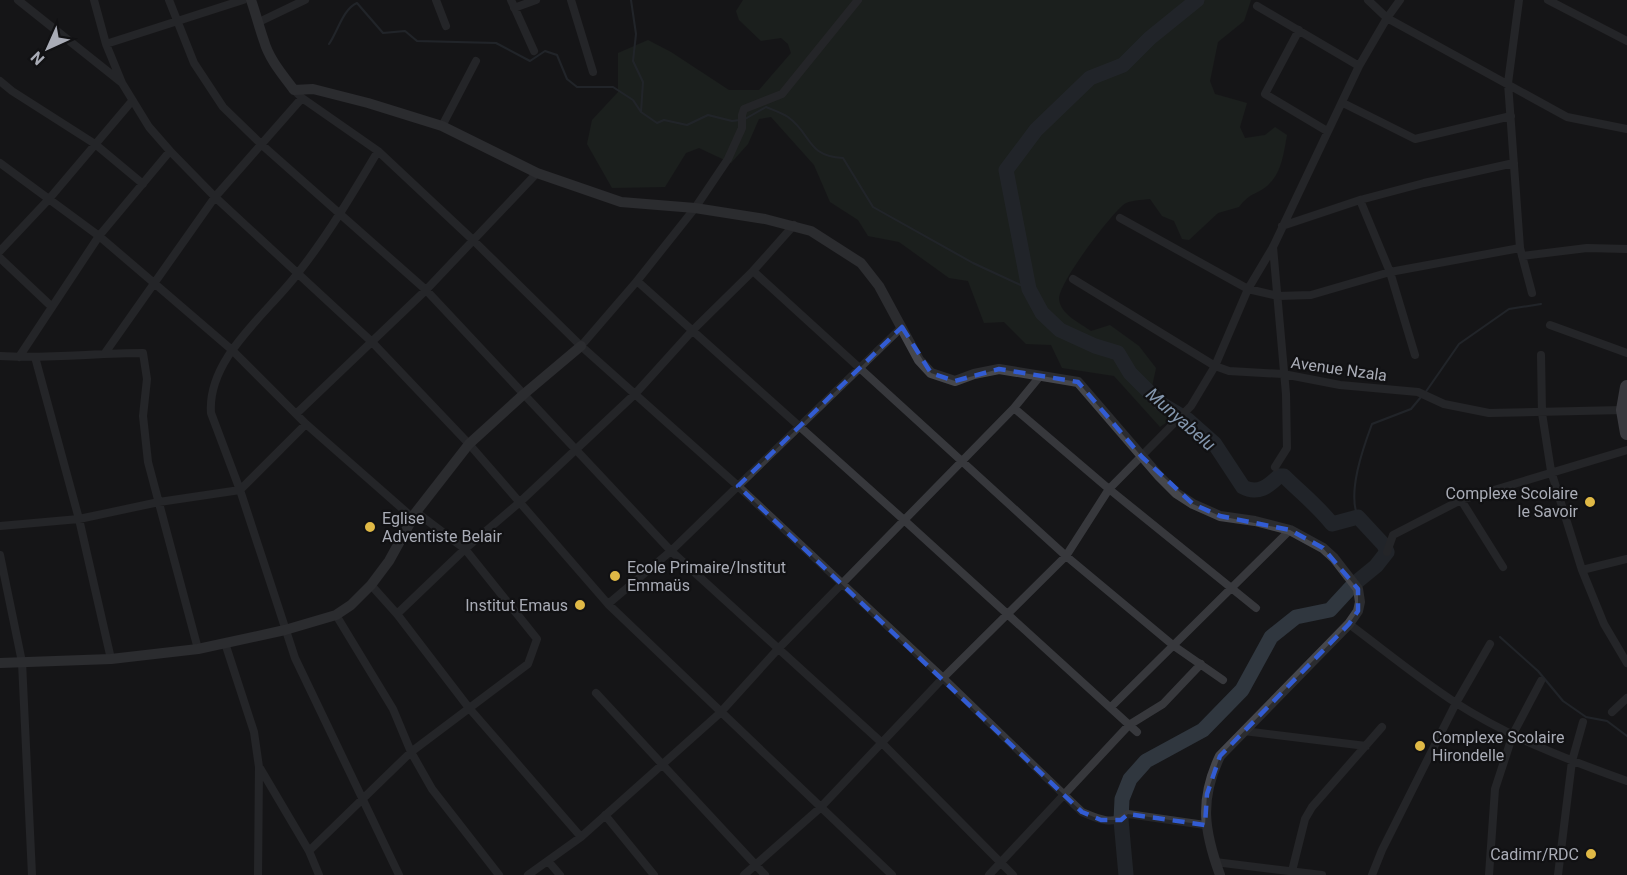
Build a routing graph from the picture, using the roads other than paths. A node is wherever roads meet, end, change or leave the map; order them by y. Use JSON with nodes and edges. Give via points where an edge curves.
{"nodes":[{"id":1,"x":18,"y":0,"type":"edge"},
{"id":2,"x":94,"y":0,"type":"edge"},
{"id":3,"x":169,"y":0,"type":"edge"},
{"id":4,"x":243,"y":0,"type":"edge"},
{"id":5,"x":251,"y":0,"type":"edge"},
{"id":6,"x":305,"y":0,"type":"edge"},
{"id":7,"x":436,"y":0,"type":"edge"},
{"id":8,"x":536,"y":0,"type":"edge"},
{"id":9,"x":571,"y":0,"type":"edge"},
{"id":10,"x":858,"y":0,"type":"edge"},
{"id":11,"x":1368,"y":0,"type":"edge"},
{"id":12,"x":1400,"y":0,"type":"edge"},
{"id":13,"x":1519,"y":0,"type":"edge"},
{"id":14,"x":1548,"y":0,"type":"edge"},
{"id":15,"x":512,"y":4,"type":"edge"},
{"id":16,"x":1257,"y":6,"type":"dead end"},
{"id":17,"x":1388,"y":18,"type":"junction"},
{"id":18,"x":177,"y":21,"type":"junction"},
{"id":19,"x":259,"y":22,"type":"junction"},
{"id":20,"x":446,"y":26,"type":"dead end"},
{"id":21,"x":1299,"y":30,"type":"junction"},
{"id":22,"x":1627,"y":41,"type":"edge"},
{"id":23,"x":106,"y":44,"type":"junction"},
{"id":24,"x":534,"y":51,"type":"dead end"},
{"id":25,"x":476,"y":61,"type":"dead end"},
{"id":26,"x":1359,"y":66,"type":"junction"},
{"id":27,"x":593,"y":72,"type":"dead end"},
{"id":28,"x":0,"y":81,"type":"edge"},
{"id":29,"x":122,"y":83,"type":"junction"},
{"id":30,"x":1508,"y":84,"type":"junction"},
{"id":31,"x":298,"y":94,"type":"junction"},
{"id":32,"x":132,"y":101,"type":"junction"},
{"id":33,"x":1343,"y":103,"type":"junction"},
{"id":34,"x":1511,"y":116,"type":"junction"},
{"id":35,"x":442,"y":126,"type":"junction"},
{"id":36,"x":1627,"y":129,"type":"edge"},
{"id":37,"x":1327,"y":131,"type":"junction"},
{"id":38,"x":95,"y":144,"type":"junction"},
{"id":39,"x":262,"y":145,"type":"junction"},
{"id":40,"x":170,"y":151,"type":"junction"},
{"id":41,"x":378,"y":151,"type":"junction"},
{"id":42,"x":0,"y":163,"type":"edge"},
{"id":43,"x":1514,"y":163,"type":"junction"},
{"id":44,"x":537,"y":172,"type":"junction"},
{"id":45,"x":143,"y":184,"type":"junction"},
{"id":46,"x":215,"y":197,"type":"junction"},
{"id":47,"x":49,"y":199,"type":"junction"},
{"id":48,"x":1360,"y":200,"type":"junction"},
{"id":49,"x":695,"y":208,"type":"junction"},
{"id":50,"x":340,"y":214,"type":"junction"},
{"id":51,"x":1120,"y":218,"type":"dead end"},
{"id":52,"x":794,"y":225,"type":"junction"},
{"id":53,"x":1282,"y":226,"type":"junction"},
{"id":54,"x":99,"y":236,"type":"junction"},
{"id":55,"x":474,"y":241,"type":"junction"},
{"id":56,"x":1273,"y":247,"type":"junction"},
{"id":57,"x":1627,"y":249,"type":"edge"},
{"id":58,"x":0,"y":250,"type":"edge"},
{"id":59,"x":1521,"y":252,"type":"junction"},
{"id":60,"x":0,"y":258,"type":"edge"},
{"id":61,"x":753,"y":271,"type":"junction"},
{"id":62,"x":1390,"y":272,"type":"junction"},
{"id":63,"x":298,"y":274,"type":"junction"},
{"id":64,"x":1073,"y":279,"type":"dead end"},
{"id":65,"x":637,"y":281,"type":"junction"},
{"id":66,"x":154,"y":283,"type":"junction"},
{"id":67,"x":1248,"y":289,"type":"junction"},
{"id":68,"x":426,"y":290,"type":"junction"},
{"id":69,"x":1532,"y":293,"type":"dead end"},
{"id":70,"x":1278,"y":296,"type":"junction"},
{"id":71,"x":52,"y":307,"type":"junction"},
{"id":72,"x":1550,"y":325,"type":"dead end"},
{"id":73,"x":902,"y":327,"type":"junction"},
{"id":74,"x":692,"y":331,"type":"junction"},
{"id":75,"x":372,"y":342,"type":"junction"},
{"id":76,"x":581,"y":346,"type":"junction"},
{"id":77,"x":232,"y":350,"type":"junction"},
{"id":78,"x":105,"y":353,"type":"junction"},
{"id":79,"x":1627,"y":353,"type":"edge"},
{"id":80,"x":1414,"y":355,"type":"dead end"},
{"id":81,"x":1541,"y":355,"type":"dead end"},
{"id":82,"x":0,"y":356,"type":"edge"},
{"id":83,"x":19,"y":357,"type":"junction"},
{"id":84,"x":35,"y":357,"type":"junction"},
{"id":85,"x":1215,"y":366,"type":"junction"},
{"id":86,"x":860,"y":369,"type":"junction"},
{"id":87,"x":1041,"y":375,"type":"junction"},
{"id":88,"x":1283,"y":375,"type":"junction"},
{"id":89,"x":1627,"y":387,"type":"edge"},
{"id":90,"x":524,"y":394,"type":"junction"},
{"id":91,"x":635,"y":394,"type":"junction"},
{"id":92,"x":1014,"y":408,"type":"junction"},
{"id":93,"x":1623,"y":410,"type":"junction"},
{"id":94,"x":1542,"y":413,"type":"junction"},
{"id":95,"x":296,"y":414,"type":"junction"},
{"id":96,"x":306,"y":424,"type":"junction"},
{"id":97,"x":799,"y":426,"type":"junction"},
{"id":98,"x":1627,"y":433,"type":"edge"},
{"id":99,"x":469,"y":444,"type":"junction"},
{"id":100,"x":576,"y":450,"type":"junction"},
{"id":101,"x":1627,"y":450,"type":"edge"},
{"id":102,"x":1142,"y":457,"type":"junction"},
{"id":103,"x":962,"y":461,"type":"junction"},
{"id":104,"x":1275,"y":467,"type":"dead end"},
{"id":105,"x":1551,"y":471,"type":"junction"},
{"id":106,"x":738,"y":486,"type":"junction"},
{"id":107,"x":1109,"y":489,"type":"junction"},
{"id":108,"x":240,"y":490,"type":"junction"},
{"id":109,"x":1461,"y":500,"type":"junction"},
{"id":110,"x":159,"y":502,"type":"junction"},
{"id":111,"x":520,"y":502,"type":"junction"},
{"id":112,"x":414,"y":515,"type":"junction"},
{"id":113,"x":79,"y":519,"type":"junction"},
{"id":114,"x":904,"y":520,"type":"junction"},
{"id":115,"x":0,"y":526,"type":"edge"},
{"id":116,"x":1290,"y":530,"type":"junction"},
{"id":117,"x":465,"y":549,"type":"junction"},
{"id":118,"x":671,"y":551,"type":"junction"},
{"id":119,"x":1387,"y":552,"type":"dead end"},
{"id":120,"x":0,"y":555,"type":"edge"},
{"id":121,"x":1066,"y":556,"type":"junction"},
{"id":122,"x":1627,"y":559,"type":"edge"},
{"id":123,"x":1503,"y":567,"type":"dead end"},
{"id":124,"x":1582,"y":570,"type":"junction"},
{"id":125,"x":371,"y":585,"type":"junction"},
{"id":126,"x":842,"y":585,"type":"junction"},
{"id":127,"x":1231,"y":587,"type":"junction"},
{"id":128,"x":608,"y":604,"type":"junction"},
{"id":129,"x":1256,"y":608,"type":"dead end"},
{"id":130,"x":397,"y":614,"type":"junction"},
{"id":131,"x":1007,"y":614,"type":"junction"},
{"id":132,"x":336,"y":615,"type":"junction"},
{"id":133,"x":1348,"y":624,"type":"junction"},
{"id":134,"x":285,"y":630,"type":"junction"},
{"id":135,"x":225,"y":643,"type":"junction"},
{"id":136,"x":1490,"y":644,"type":"dead end"},
{"id":137,"x":1174,"y":646,"type":"junction"},
{"id":138,"x":198,"y":649,"type":"junction"},
{"id":139,"x":778,"y":649,"type":"junction"},
{"id":140,"x":111,"y":659,"type":"junction"},
{"id":141,"x":22,"y":662,"type":"junction"},
{"id":142,"x":0,"y":663,"type":"edge"},
{"id":143,"x":1627,"y":663,"type":"edge"},
{"id":144,"x":1201,"y":664,"type":"junction"},
{"id":145,"x":943,"y":678,"type":"junction"},
{"id":146,"x":1223,"y":680,"type":"dead end"},
{"id":147,"x":1541,"y":681,"type":"dead end"},
{"id":148,"x":596,"y":693,"type":"dead end"},
{"id":149,"x":1627,"y":698,"type":"edge"},
{"id":150,"x":1456,"y":703,"type":"junction"},
{"id":151,"x":1111,"y":707,"type":"junction"},
{"id":152,"x":470,"y":708,"type":"junction"},
{"id":153,"x":1612,"y":712,"type":"dead end"},
{"id":154,"x":720,"y":713,"type":"junction"},
{"id":155,"x":1583,"y":722,"type":"dead end"},
{"id":156,"x":1129,"y":725,"type":"junction"},
{"id":157,"x":1382,"y":727,"type":"dead end"},
{"id":158,"x":1245,"y":731,"type":"junction"},
{"id":159,"x":1137,"y":732,"type":"dead end"},
{"id":160,"x":1513,"y":734,"type":"junction"},
{"id":161,"x":882,"y":742,"type":"junction"},
{"id":162,"x":1366,"y":746,"type":"junction"},
{"id":163,"x":411,"y":752,"type":"junction"},
{"id":164,"x":1572,"y":761,"type":"junction"},
{"id":165,"x":663,"y":765,"type":"junction"},
{"id":166,"x":260,"y":767,"type":"junction"},
{"id":167,"x":1627,"y":781,"type":"edge"},
{"id":168,"x":1065,"y":796,"type":"junction"},
{"id":169,"x":361,"y":800,"type":"junction"},
{"id":170,"x":820,"y":808,"type":"junction"},
{"id":171,"x":605,"y":815,"type":"junction"},
{"id":172,"x":1206,"y":825,"type":"junction"},
{"id":173,"x":581,"y":837,"type":"junction"},
{"id":174,"x":309,"y":851,"type":"junction"},
{"id":175,"x":548,"y":861,"type":"junction"},
{"id":176,"x":1215,"y":862,"type":"junction"},
{"id":177,"x":1000,"y":863,"type":"junction"},
{"id":178,"x":755,"y":865,"type":"junction"},
{"id":179,"x":1292,"y":871,"type":"junction"},
{"id":180,"x":32,"y":875,"type":"edge"},
{"id":181,"x":258,"y":875,"type":"edge"},
{"id":182,"x":319,"y":875,"type":"edge"},
{"id":183,"x":399,"y":875,"type":"edge"},
{"id":184,"x":499,"y":875,"type":"edge"},
{"id":185,"x":528,"y":875,"type":"edge"},
{"id":186,"x":560,"y":875,"type":"edge"},
{"id":187,"x":654,"y":875,"type":"edge"},
{"id":188,"x":744,"y":875,"type":"edge"},
{"id":189,"x":765,"y":875,"type":"edge"},
{"id":190,"x":892,"y":875,"type":"edge"},
{"id":191,"x":989,"y":875,"type":"edge"},
{"id":192,"x":1012,"y":875,"type":"edge"},
{"id":193,"x":1220,"y":875,"type":"edge"},
{"id":194,"x":1322,"y":875,"type":"edge"},
{"id":195,"x":1372,"y":875,"type":"edge"},
{"id":196,"x":1489,"y":875,"type":"edge"},
{"id":197,"x":1558,"y":875,"type":"edge"}],
"edges":[{"from":1,"to":29,"type":"street"},
{"from":2,"to":23,"type":"street"},
{"from":3,"to":18,"type":"street"},
{"from":4,"to":18,"type":"street"},
{"from":5,"to":19,"type":"street"},
{"from":6,"to":19,"type":"street"},
{"from":7,"to":20,"type":"street"},
{"from":8,"to":15,"type":"street"},
{"from":9,"to":27,"type":"street"},
{"from":10,"to":49,"type":"street","via":[[782,94],[744,109],[742,128],[728,159]]},
{"from":11,"to":17,"type":"street"},
{"from":12,"to":17,"type":"street"},
{"from":13,"to":30,"type":"street"},
{"from":14,"to":22,"type":"street"},
{"from":15,"to":24,"type":"street"},
{"from":16,"to":21,"type":"street"},
{"from":17,"to":26,"type":"street"},
{"from":17,"to":30,"type":"street"},
{"from":18,"to":23,"type":"street"},
{"from":18,"to":39,"type":"street","via":[[194,63],[223,107]]},
{"from":19,"to":31,"type":"street","via":[[277,68]]},
{"from":21,"to":26,"type":"street"},
{"from":21,"to":37,"type":"street","via":[[1265,94]]},
{"from":23,"to":29,"type":"street"},
{"from":25,"to":35,"type":"street"},
{"from":26,"to":33,"type":"street"},
{"from":28,"to":38,"type":"street"},
{"from":29,"to":32,"type":"street"},
{"from":30,"to":34,"type":"street"},
{"from":30,"to":36,"type":"street","via":[[1567,117]]},
{"from":31,"to":35,"type":"street","via":[[313,88]]},
{"from":31,"to":39,"type":"street"},
{"from":31,"to":41,"type":"street"},
{"from":32,"to":38,"type":"street"},
{"from":32,"to":40,"type":"street"},
{"from":33,"to":34,"type":"street","via":[[1415,140]]},
{"from":33,"to":37,"type":"street"},
{"from":34,"to":43,"type":"street"},
{"from":35,"to":44,"type":"street"},
{"from":37,"to":53,"type":"street"},
{"from":38,"to":45,"type":"street"},
{"from":38,"to":47,"type":"street"},
{"from":39,"to":46,"type":"street"},
{"from":39,"to":50,"type":"street"},
{"from":40,"to":45,"type":"street"},
{"from":40,"to":46,"type":"street"},
{"from":41,"to":50,"type":"street"},
{"from":41,"to":55,"type":"street"},
{"from":42,"to":47,"type":"street"},
{"from":43,"to":48,"type":"street"},
{"from":43,"to":59,"type":"street"},
{"from":44,"to":49,"type":"street","via":[[621,202]]},
{"from":44,"to":55,"type":"street"},
{"from":45,"to":54,"type":"street"},
{"from":46,"to":63,"type":"street"},
{"from":46,"to":66,"type":"street"},
{"from":47,"to":54,"type":"street"},
{"from":47,"to":58,"type":"street"},
{"from":48,"to":53,"type":"street"},
{"from":48,"to":62,"type":"street"},
{"from":49,"to":52,"type":"street"},
{"from":49,"to":65,"type":"street"},
{"from":50,"to":63,"type":"street"},
{"from":50,"to":68,"type":"street"},
{"from":51,"to":67,"type":"street"},
{"from":52,"to":61,"type":"street"},
{"from":52,"to":73,"type":"street","via":[[826,239],[861,263]]},
{"from":53,"to":56,"type":"street"},
{"from":54,"to":66,"type":"street"},
{"from":54,"to":71,"type":"street"},
{"from":55,"to":68,"type":"street"},
{"from":55,"to":76,"type":"street"},
{"from":56,"to":67,"type":"street"},
{"from":56,"to":70,"type":"street"},
{"from":57,"to":59,"type":"street"},
{"from":59,"to":62,"type":"street"},
{"from":59,"to":69,"type":"street"},
{"from":60,"to":71,"type":"street"},
{"from":61,"to":74,"type":"street"},
{"from":61,"to":86,"type":"street"},
{"from":62,"to":70,"type":"street","via":[[1311,295]]},
{"from":62,"to":80,"type":"street"},
{"from":63,"to":75,"type":"street"},
{"from":63,"to":77,"type":"street"},
{"from":64,"to":85,"type":"street","name":"Avenue Nzala"},
{"from":65,"to":74,"type":"street"},
{"from":65,"to":76,"type":"street"},
{"from":66,"to":77,"type":"street"},
{"from":66,"to":78,"type":"street"},
{"from":67,"to":70,"type":"street"},
{"from":67,"to":85,"type":"street"},
{"from":68,"to":75,"type":"street"},
{"from":68,"to":90,"type":"street"},
{"from":70,"to":88,"type":"street"},
{"from":71,"to":83,"type":"street"},
{"from":72,"to":79,"type":"street"},
{"from":73,"to":86,"type":"street"},
{"from":73,"to":87,"type":"street","via":[[919,360],[931,373],[955,381],[999,369]]},
{"from":74,"to":91,"type":"street"},
{"from":74,"to":97,"type":"street"},
{"from":75,"to":95,"type":"street"},
{"from":75,"to":99,"type":"street"},
{"from":76,"to":90,"type":"street"},
{"from":76,"to":91,"type":"street"},
{"from":77,"to":95,"type":"street"},
{"from":77,"to":108,"type":"street","via":[[213,387],[210,402]]},
{"from":78,"to":84,"type":"street"},
{"from":78,"to":110,"type":"street","via":[[143,353],[147,379],[143,416],[148,462]]},
{"from":81,"to":94,"type":"street"},
{"from":82,"to":83,"type":"street"},
{"from":83,"to":84,"type":"street"},
{"from":84,"to":113,"type":"street"},
{"from":85,"to":88,"type":"street","name":"Avenue Nzala","via":[[1229,371]]},
{"from":85,"to":102,"type":"street","via":[[1182,417]]},
{"from":86,"to":97,"type":"street"},
{"from":86,"to":103,"type":"street"},
{"from":87,"to":92,"type":"street"},
{"from":87,"to":102,"type":"street","via":[[1078,382]]},
{"from":88,"to":94,"type":"street","name":"Avenue Nzala","via":[[1424,394],[1444,404],[1489,413]]},
{"from":88,"to":104,"type":"street","via":[[1287,448]]},
{"from":89,"to":93,"type":"highway"},
{"from":90,"to":99,"type":"street"},
{"from":90,"to":100,"type":"street"},
{"from":91,"to":100,"type":"street"},
{"from":91,"to":106,"type":"street"},
{"from":92,"to":103,"type":"street"},
{"from":92,"to":107,"type":"street"},
{"from":93,"to":94,"type":"street","name":"Avenue Nzala"},
{"from":93,"to":98,"type":"highway"},
{"from":94,"to":105,"type":"street"},
{"from":95,"to":96,"type":"street"},
{"from":96,"to":108,"type":"street"},
{"from":96,"to":112,"type":"street"},
{"from":97,"to":106,"type":"street"},
{"from":97,"to":114,"type":"street"},
{"from":99,"to":111,"type":"street"},
{"from":99,"to":112,"type":"street"},
{"from":100,"to":111,"type":"street"},
{"from":100,"to":118,"type":"street"},
{"from":101,"to":105,"type":"street"},
{"from":102,"to":107,"type":"street"},
{"from":102,"to":116,"type":"street","via":[[1176,493],[1193,504],[1220,516]]},
{"from":103,"to":114,"type":"street"},
{"from":103,"to":121,"type":"street"},
{"from":105,"to":109,"type":"street"},
{"from":105,"to":124,"type":"street"},
{"from":106,"to":118,"type":"street"},
{"from":106,"to":126,"type":"street"},
{"from":107,"to":121,"type":"street"},
{"from":107,"to":127,"type":"street"},
{"from":108,"to":110,"type":"street"},
{"from":108,"to":134,"type":"street"},
{"from":109,"to":119,"type":"street","via":[[1393,535]]},
{"from":109,"to":123,"type":"street"},
{"from":110,"to":113,"type":"street"},
{"from":110,"to":138,"type":"street"},
{"from":111,"to":117,"type":"street"},
{"from":111,"to":128,"type":"street"},
{"from":112,"to":117,"type":"street"},
{"from":112,"to":125,"type":"street"},
{"from":113,"to":115,"type":"street"},
{"from":113,"to":140,"type":"street"},
{"from":114,"to":126,"type":"street"},
{"from":114,"to":131,"type":"street"},
{"from":116,"to":127,"type":"street"},
{"from":116,"to":133,"type":"street","via":[[1323,548],[1351,577],[1360,602]]},
{"from":117,"to":130,"type":"street"},
{"from":117,"to":152,"type":"street","via":[[537,639],[528,664]]},
{"from":118,"to":128,"type":"street"},
{"from":118,"to":139,"type":"street"},
{"from":120,"to":141,"type":"street"},
{"from":121,"to":131,"type":"street"},
{"from":121,"to":137,"type":"street"},
{"from":122,"to":124,"type":"street"},
{"from":124,"to":143,"type":"street","via":[[1604,624]]},
{"from":125,"to":130,"type":"street"},
{"from":125,"to":132,"type":"street"},
{"from":126,"to":139,"type":"street"},
{"from":126,"to":145,"type":"street"},
{"from":127,"to":129,"type":"street"},
{"from":127,"to":137,"type":"street"},
{"from":128,"to":154,"type":"street"},
{"from":130,"to":152,"type":"street"},
{"from":131,"to":145,"type":"street"},
{"from":131,"to":151,"type":"street"},
{"from":132,"to":134,"type":"street"},
{"from":132,"to":163,"type":"street","via":[[393,709]]},
{"from":133,"to":150,"type":"street"},
{"from":133,"to":158,"type":"street"},
{"from":134,"to":135,"type":"street"},
{"from":134,"to":169,"type":"street"},
{"from":135,"to":138,"type":"street"},
{"from":135,"to":166,"type":"street","via":[[254,732]]},
{"from":136,"to":150,"type":"street"},
{"from":137,"to":144,"type":"street"},
{"from":137,"to":151,"type":"street"},
{"from":138,"to":140,"type":"street"},
{"from":139,"to":154,"type":"street"},
{"from":139,"to":161,"type":"street"},
{"from":140,"to":141,"type":"street"},
{"from":141,"to":142,"type":"street"},
{"from":141,"to":180,"type":"street"},
{"from":144,"to":146,"type":"street"},
{"from":144,"to":156,"type":"street","via":[[1163,704]]},
{"from":145,"to":161,"type":"street"},
{"from":145,"to":168,"type":"street"},
{"from":147,"to":160,"type":"street"},
{"from":148,"to":165,"type":"street"},
{"from":149,"to":153,"type":"street"},
{"from":150,"to":160,"type":"street"},
{"from":150,"to":195,"type":"street"},
{"from":151,"to":156,"type":"street"},
{"from":152,"to":163,"type":"street"},
{"from":152,"to":173,"type":"street"},
{"from":154,"to":165,"type":"street"},
{"from":154,"to":170,"type":"street"},
{"from":155,"to":164,"type":"street"},
{"from":156,"to":159,"type":"street"},
{"from":156,"to":168,"type":"street"},
{"from":157,"to":162,"type":"street"},
{"from":158,"to":162,"type":"street"},
{"from":158,"to":172,"type":"street","via":[[1220,756],[1212,773]]},
{"from":160,"to":164,"type":"street"},
{"from":160,"to":196,"type":"street","via":[[1495,789]]},
{"from":161,"to":170,"type":"street"},
{"from":161,"to":177,"type":"street"},
{"from":162,"to":179,"type":"street","via":[[1305,819]]},
{"from":163,"to":169,"type":"street"},
{"from":163,"to":184,"type":"street","via":[[432,789]]},
{"from":164,"to":167,"type":"street"},
{"from":164,"to":197,"type":"street"},
{"from":165,"to":171,"type":"street"},
{"from":165,"to":178,"type":"street"},
{"from":166,"to":174,"type":"street"},
{"from":166,"to":181,"type":"street"},
{"from":168,"to":172,"type":"street","via":[[1082,812],[1101,820],[1121,820],[1128,814]]},
{"from":168,"to":177,"type":"street"},
{"from":169,"to":174,"type":"street"},
{"from":169,"to":183,"type":"street"},
{"from":170,"to":178,"type":"street"},
{"from":170,"to":190,"type":"street"},
{"from":171,"to":173,"type":"street"},
{"from":171,"to":187,"type":"street"},
{"from":172,"to":176,"type":"street"},
{"from":173,"to":175,"type":"street"},
{"from":174,"to":182,"type":"street"},
{"from":175,"to":185,"type":"street"},
{"from":175,"to":186,"type":"street"},
{"from":176,"to":179,"type":"street"},
{"from":176,"to":193,"type":"street"},
{"from":177,"to":191,"type":"street"},
{"from":177,"to":192,"type":"street"},
{"from":178,"to":188,"type":"street"},
{"from":178,"to":189,"type":"street"},
{"from":179,"to":194,"type":"street"}]}
